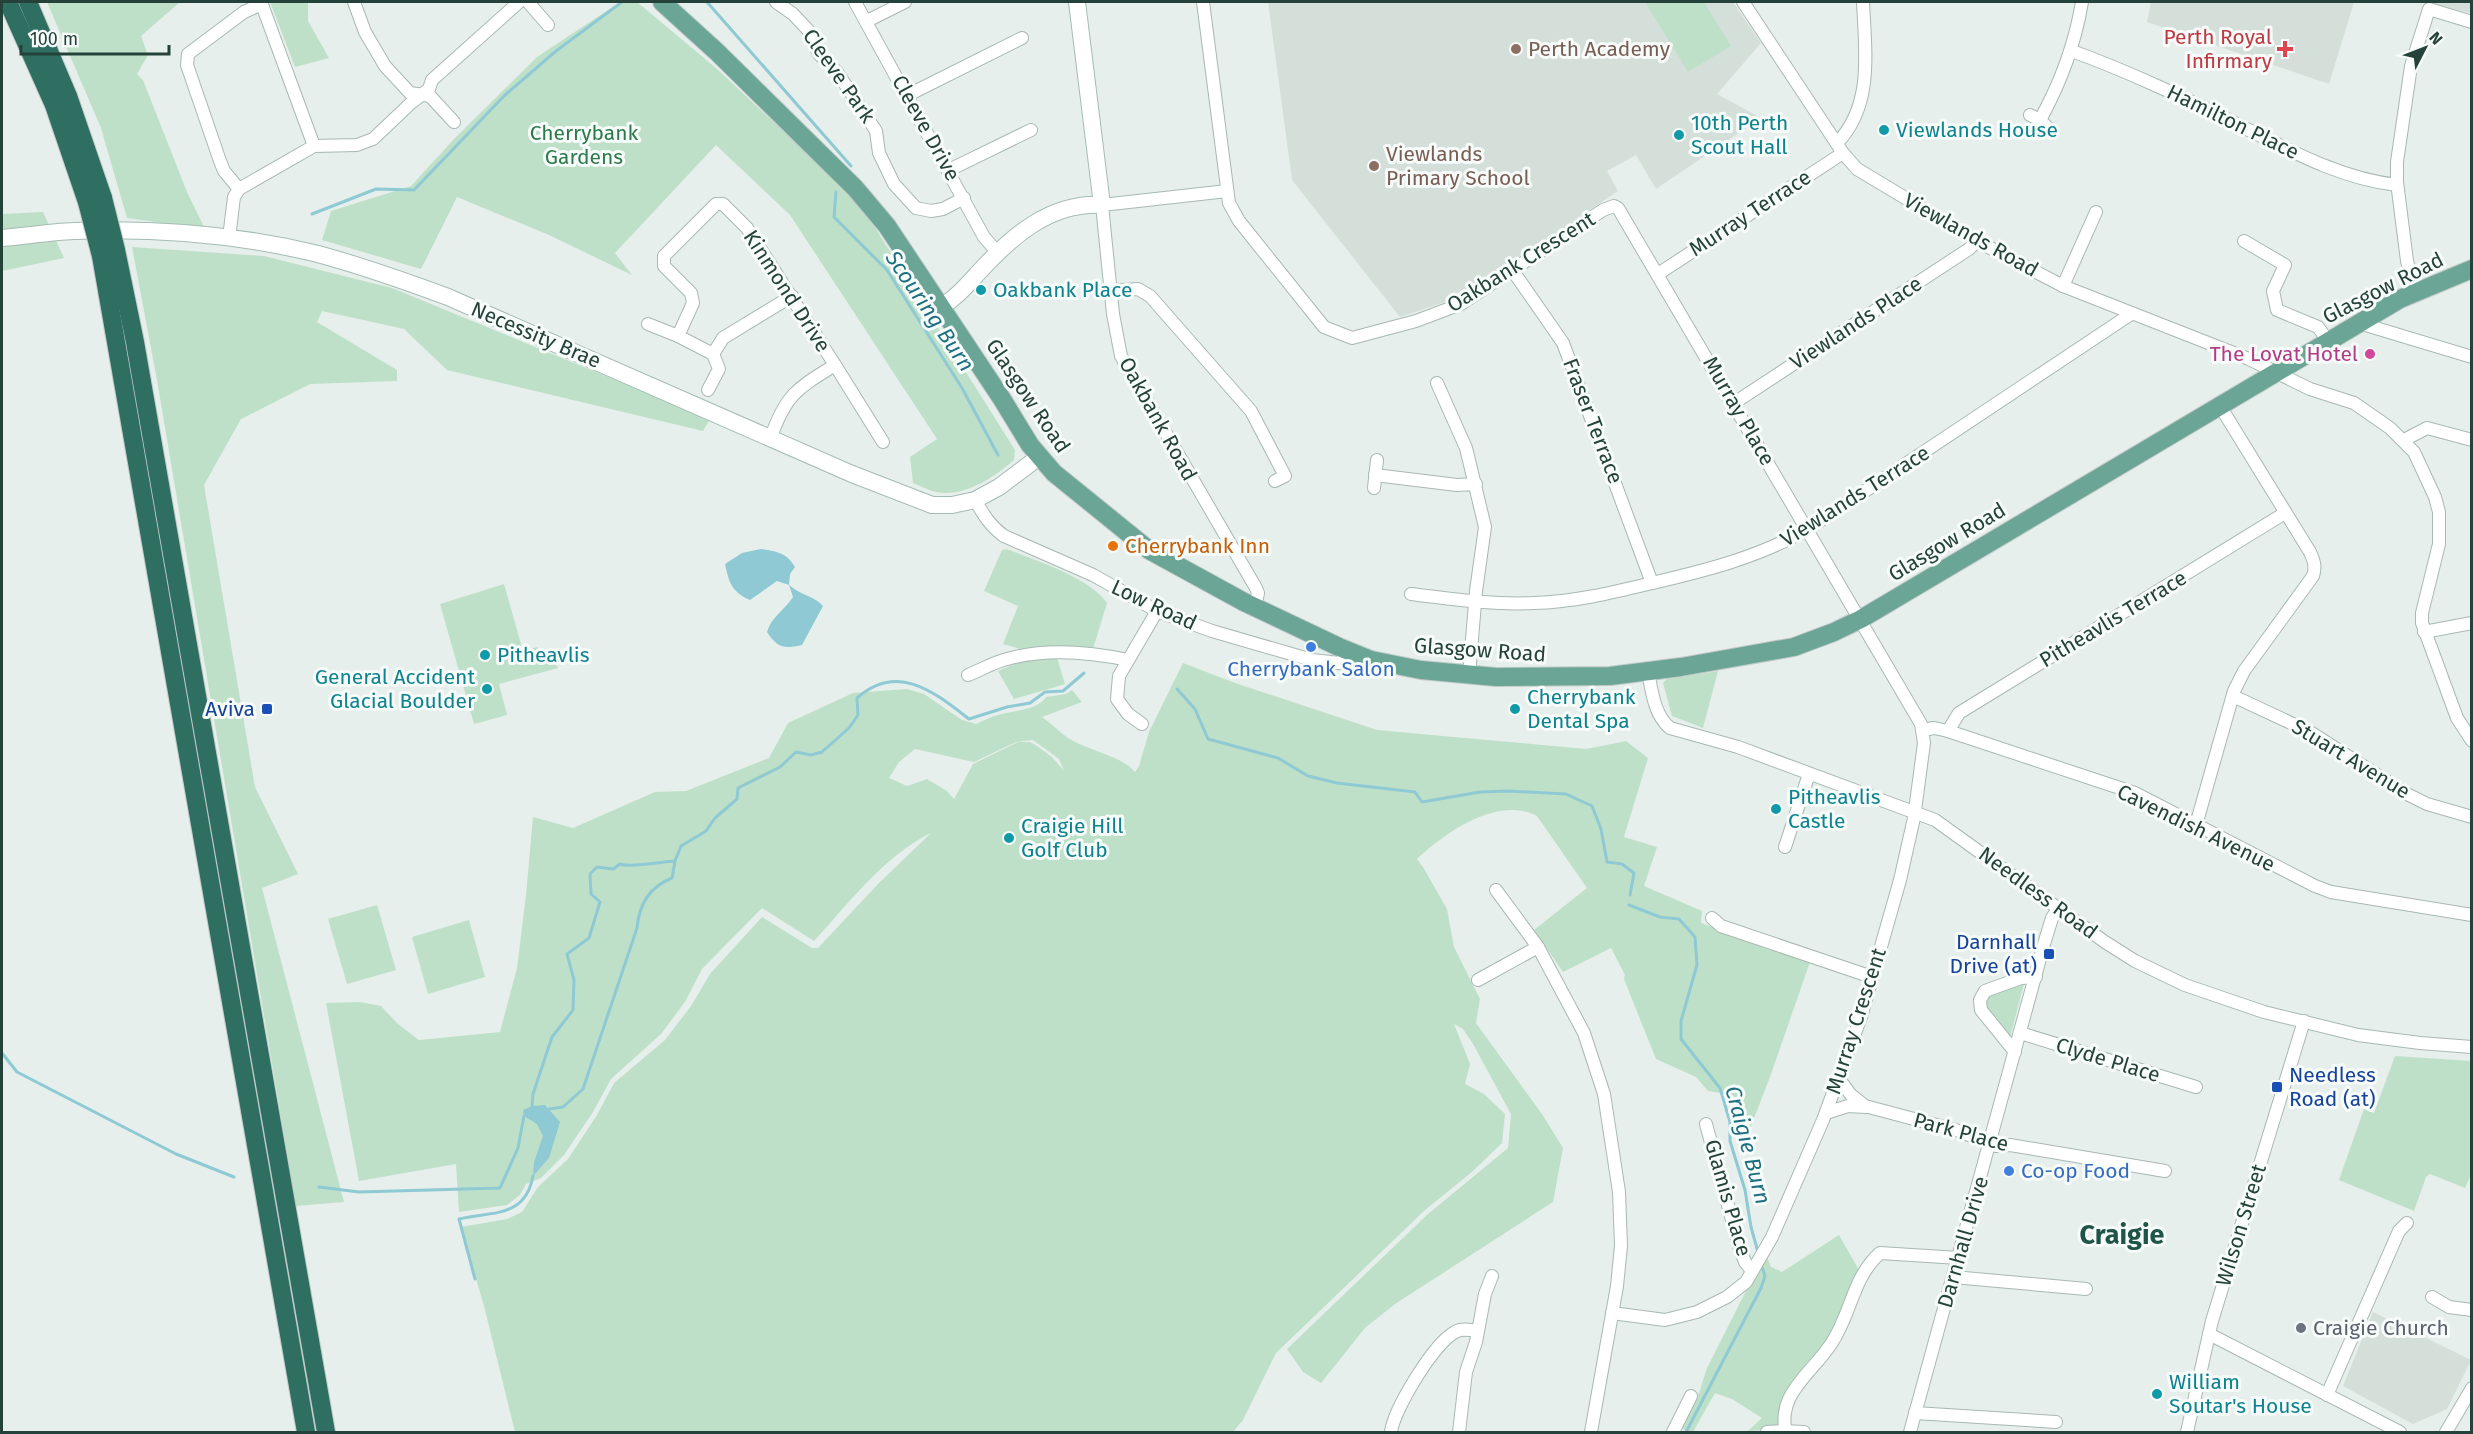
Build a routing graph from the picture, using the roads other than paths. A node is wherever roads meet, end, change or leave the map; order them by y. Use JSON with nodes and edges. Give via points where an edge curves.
{"nodes":[{"id":1,"x":8,"y":2,"type":"edge"},
{"id":2,"x":27,"y":2,"type":"edge"},
{"id":3,"x":354,"y":2,"type":"edge"},
{"id":4,"x":519,"y":2,"type":"edge"},
{"id":5,"x":528,"y":2,"type":"edge"},
{"id":6,"x":662,"y":2,"type":"edge"},
{"id":7,"x":776,"y":2,"type":"edge"},
{"id":8,"x":855,"y":2,"type":"edge"},
{"id":9,"x":905,"y":2,"type":"edge"},
{"id":10,"x":1077,"y":2,"type":"edge"},
{"id":11,"x":1203,"y":2,"type":"edge"},
{"id":12,"x":1743,"y":2,"type":"edge"},
{"id":13,"x":1863,"y":2,"type":"edge"},
{"id":14,"x":2082,"y":2,"type":"edge"},
{"id":15,"x":262,"y":3,"type":"edge"},
{"id":16,"x":867,"y":21,"type":"junction"},
{"id":17,"x":2472,"y":22,"type":"edge"},
{"id":18,"x":548,"y":25,"type":"dead end"},
{"id":19,"x":1022,"y":38,"type":"dead end"},
{"id":20,"x":2072,"y":51,"type":"junction"},
{"id":21,"x":908,"y":95,"type":"junction"},
{"id":22,"x":421,"y":96,"type":"junction"},
{"id":23,"x":2039,"y":121,"type":"dead end"},
{"id":24,"x":454,"y":122,"type":"dead end"},
{"id":25,"x":1031,"y":130,"type":"dead end"},
{"id":26,"x":314,"y":146,"type":"junction"},
{"id":27,"x":1840,"y":148,"type":"junction"},
{"id":28,"x":949,"y":170,"type":"junction"},
{"id":29,"x":2397,"y":185,"type":"junction"},
{"id":30,"x":239,"y":189,"type":"junction"},
{"id":31,"x":1227,"y":191,"type":"junction"},
{"id":32,"x":964,"y":198,"type":"junction"},
{"id":33,"x":95,"y":200,"type":"junction"},
{"id":34,"x":1102,"y":205,"type":"junction"},
{"id":35,"x":1614,"y":206,"type":"joint"},
{"id":36,"x":2096,"y":212,"type":"dead end"},
{"id":37,"x":2,"y":238,"type":"edge"},
{"id":38,"x":229,"y":238,"type":"junction"},
{"id":39,"x":1977,"y":241,"type":"junction"},
{"id":40,"x":2244,"y":241,"type":"dead end"},
{"id":41,"x":108,"y":253,"type":"junction"},
{"id":42,"x":998,"y":253,"type":"junction"},
{"id":43,"x":2472,"y":269,"type":"edge"},
{"id":44,"x":1513,"y":271,"type":"junction"},
{"id":45,"x":1658,"y":274,"type":"junction"},
{"id":46,"x":2063,"y":286,"type":"junction"},
{"id":47,"x":1110,"y":291,"type":"junction"},
{"id":48,"x":2415,"y":292,"type":"junction"},
{"id":49,"x":792,"y":296,"type":"junction"},
{"id":50,"x":941,"y":307,"type":"junction"},
{"id":51,"x":2131,"y":314,"type":"junction"},
{"id":52,"x":2360,"y":323,"type":"junction"},
{"id":53,"x":648,"y":324,"type":"dead end"},
{"id":54,"x":678,"y":336,"type":"junction"},
{"id":55,"x":2328,"y":341,"type":"junction"},
{"id":56,"x":713,"y":354,"type":"junction"},
{"id":57,"x":2472,"y":357,"type":"edge"},
{"id":58,"x":835,"y":365,"type":"junction"},
{"id":59,"x":2276,"y":372,"type":"junction"},
{"id":60,"x":1437,"y":383,"type":"dead end"},
{"id":61,"x":708,"y":390,"type":"dead end"},
{"id":62,"x":1734,"y":403,"type":"junction"},
{"id":63,"x":2220,"y":406,"type":"junction"},
{"id":64,"x":771,"y":437,"type":"junction"},
{"id":65,"x":2404,"y":440,"type":"junction"},
{"id":66,"x":2472,"y":440,"type":"edge"},
{"id":67,"x":883,"y":442,"type":"dead end"},
{"id":68,"x":1039,"y":457,"type":"junction"},
{"id":69,"x":1377,"y":460,"type":"dead end"},
{"id":70,"x":1376,"y":475,"type":"junction"},
{"id":71,"x":1275,"y":481,"type":"dead end"},
{"id":72,"x":1476,"y":484,"type":"junction"},
{"id":73,"x":1374,"y":488,"type":"dead end"},
{"id":74,"x":975,"y":500,"type":"junction"},
{"id":75,"x":2285,"y":513,"type":"junction"},
{"id":76,"x":1808,"y":530,"type":"junction"},
{"id":77,"x":1652,"y":583,"type":"junction"},
{"id":78,"x":1411,"y":594,"type":"dead end"},
{"id":79,"x":1475,"y":602,"type":"junction"},
{"id":80,"x":1255,"y":607,"type":"junction"},
{"id":81,"x":1157,"y":611,"type":"junction"},
{"id":82,"x":1861,"y":619,"type":"junction"},
{"id":83,"x":2472,"y":622,"type":"edge"},
{"id":84,"x":2424,"y":632,"type":"junction"},
{"id":85,"x":1354,"y":654,"type":"junction"},
{"id":86,"x":1128,"y":660,"type":"junction"},
{"id":87,"x":1648,"y":672,"type":"junction"},
{"id":88,"x":968,"y":675,"type":"dead end"},
{"id":89,"x":1469,"y":675,"type":"junction"},
{"id":90,"x":2233,"y":696,"type":"junction"},
{"id":91,"x":1142,"y":724,"type":"dead end"},
{"id":92,"x":1923,"y":730,"type":"junction"},
{"id":93,"x":1948,"y":731,"type":"junction"},
{"id":94,"x":2472,"y":741,"type":"edge"},
{"id":95,"x":1809,"y":774,"type":"junction"},
{"id":96,"x":1915,"y":813,"type":"junction"},
{"id":97,"x":2472,"y":817,"type":"edge"},
{"id":98,"x":2196,"y":825,"type":"junction"},
{"id":99,"x":1785,"y":847,"type":"dead end"},
{"id":100,"x":1496,"y":890,"type":"dead end"},
{"id":101,"x":2059,"y":908,"type":"junction"},
{"id":102,"x":2472,"y":915,"type":"edge"},
{"id":103,"x":1712,"y":918,"type":"dead end"},
{"id":104,"x":1538,"y":947,"type":"junction"},
{"id":105,"x":2036,"y":976,"type":"junction"},
{"id":106,"x":1872,"y":977,"type":"junction"},
{"id":107,"x":1478,"y":980,"type":"dead end"},
{"id":108,"x":2304,"y":1021,"type":"junction"},
{"id":109,"x":2020,"y":1033,"type":"junction"},
{"id":110,"x":2472,"y":1047,"type":"edge"},
{"id":111,"x":2015,"y":1052,"type":"junction"},
{"id":112,"x":1839,"y":1079,"type":"junction"},
{"id":113,"x":2196,"y":1087,"type":"dead end"},
{"id":114,"x":1866,"y":1107,"type":"junction"},
{"id":115,"x":1826,"y":1113,"type":"junction"},
{"id":116,"x":1706,"y":1124,"type":"dead end"},
{"id":117,"x":1990,"y":1143,"type":"junction"},
{"id":118,"x":2165,"y":1171,"type":"dead end"},
{"id":119,"x":2407,"y":1223,"type":"dead end"},
{"id":120,"x":1959,"y":1258,"type":"junction"},
{"id":121,"x":1757,"y":1262,"type":"junction"},
{"id":122,"x":1492,"y":1276,"type":"dead end"},
{"id":123,"x":1953,"y":1277,"type":"junction"},
{"id":124,"x":2086,"y":1289,"type":"dead end"},
{"id":125,"x":2432,"y":1297,"type":"dead end"},
{"id":126,"x":2472,"y":1310,"type":"edge"},
{"id":127,"x":1612,"y":1313,"type":"junction"},
{"id":128,"x":1477,"y":1331,"type":"junction"},
{"id":129,"x":2209,"y":1334,"type":"junction"},
{"id":130,"x":2472,"y":1388,"type":"edge"},
{"id":131,"x":2327,"y":1395,"type":"junction"},
{"id":132,"x":1691,"y":1396,"type":"dead end"},
{"id":133,"x":1915,"y":1413,"type":"junction"},
{"id":134,"x":2056,"y":1422,"type":"dead end"},
{"id":135,"x":1785,"y":1431,"type":"junction"},
{"id":136,"x":306,"y":1432,"type":"edge"},
{"id":137,"x":326,"y":1432,"type":"edge"},
{"id":138,"x":1391,"y":1432,"type":"edge"},
{"id":139,"x":1459,"y":1432,"type":"edge"},
{"id":140,"x":1591,"y":1432,"type":"edge"},
{"id":141,"x":1673,"y":1432,"type":"edge"},
{"id":142,"x":1767,"y":1432,"type":"edge"},
{"id":143,"x":1804,"y":1432,"type":"edge"},
{"id":144,"x":1910,"y":1432,"type":"edge"},
{"id":145,"x":2187,"y":1432,"type":"edge"},
{"id":146,"x":2400,"y":1432,"type":"edge"},
{"id":147,"x":2446,"y":1432,"type":"edge"}],
"edges":[{"from":1,"to":33,"type":"highway"},
{"from":2,"to":33,"type":"highway","via":[[68,96]]},
{"from":3,"to":22,"type":"street","via":[[365,32],[385,66],[410,93]]},
{"from":4,"to":22,"type":"street","via":[[432,80]]},
{"from":5,"to":18,"type":"street"},
{"from":6,"to":50,"type":"main road","name":"Glasgow Road","via":[[855,188],[887,226]]},
{"from":7,"to":32,"type":"street","name":"Cleeve Park","via":[[808,30],[819,54],[837,72],[876,131],[879,153],[894,184],[916,208],[943,209]]},
{"from":8,"to":16,"type":"street","name":"Cleeve Drive"},
{"from":9,"to":16,"type":"street"},
{"from":10,"to":34,"type":"main road","name":"Oakbank Road"},
{"from":11,"to":31,"type":"street","name":"Oakbank Crescent"},
{"from":12,"to":27,"type":"street","name":"Viewlands Road"},
{"from":13,"to":27,"type":"street","via":[[1864,88]]},
{"from":14,"to":20,"type":"street"},
{"from":15,"to":26,"type":"street"},
{"from":15,"to":30,"type":"street","via":[[188,54],[187,64],[220,161]]},
{"from":16,"to":21,"type":"street","name":"Cleeve Drive"},
{"from":17,"to":29,"type":"street","via":[[2429,9],[2411,66]]},
{"from":19,"to":21,"type":"street"},
{"from":20,"to":23,"type":"street"},
{"from":20,"to":29,"type":"street","name":"Hamilton Place","via":[[2153,83],[2331,169]]},
{"from":21,"to":28,"type":"street","name":"Cleeve Drive"},
{"from":22,"to":24,"type":"street","via":[[430,96]]},
{"from":22,"to":26,"type":"street","via":[[373,139],[357,146]]},
{"from":25,"to":28,"type":"street"},
{"from":26,"to":30,"type":"street"},
{"from":27,"to":39,"type":"street","name":"Viewlands Road","via":[[1857,169]]},
{"from":27,"to":45,"type":"street","name":"Murray Terrace"},
{"from":28,"to":32,"type":"street","name":"Cleeve Drive"},
{"from":29,"to":48,"type":"street","via":[[2408,269]]},
{"from":30,"to":38,"type":"street","via":[[234,197]]},
{"from":31,"to":34,"type":"street"},
{"from":31,"to":44,"type":"street","name":"Oakbank Crescent","via":[[1239,221],[1324,327],[1352,338],[1444,312]]},
{"from":32,"to":42,"type":"street","name":"Cleeve Drive","via":[[984,237]]},
{"from":33,"to":41,"type":"highway","bridge":true},
{"from":34,"to":42,"type":"main road","via":[[1074,208],[1039,220],[1019,232]]},
{"from":34,"to":47,"type":"street","name":"Oakbank Road"},
{"from":35,"to":44,"type":"street","name":"Oakbank Crescent"},
{"from":35,"to":45,"type":"street","name":"Murray Place"},
{"from":36,"to":46,"type":"street"},
{"from":37,"to":38,"type":"main road","name":"Necessity Brae","via":[[74,231]]},
{"from":38,"to":64,"type":"main road","name":"Necessity Brae","via":[[317,254],[398,278]]},
{"from":39,"to":46,"type":"street","name":"Viewlands Road"},
{"from":39,"to":62,"type":"street","name":"Viewlands Place"},
{"from":40,"to":55,"type":"street","via":[[2285,265],[2272,291],[2277,310],[2319,327]]},
{"from":41,"to":136,"type":"highway"},
{"from":41,"to":137,"type":"highway","via":[[137,354]]},
{"from":42,"to":50,"type":"main road","via":[[956,298]]},
{"from":43,"to":48,"type":"main road","name":"Glasgow Road"},
{"from":44,"to":77,"type":"street","name":"Fraser Terrace","via":[[1563,343]]},
{"from":45,"to":62,"type":"street","name":"Murray Place"},
{"from":46,"to":51,"type":"street","name":"Viewlands Road"},
{"from":47,"to":71,"type":"street","via":[[1146,292],[1251,411],[1285,476]]},
{"from":47,"to":80,"type":"street","name":"Oakbank Road","via":[[1121,356],[1256,588]]},
{"from":48,"to":52,"type":"main road","name":"Glasgow Road"},
{"from":49,"to":54,"type":"street","name":"Kinmond Drive","via":[[747,228],[723,204],[716,204],[662,261],[690,293],[693,303]]},
{"from":49,"to":56,"type":"street","via":[[723,338]]},
{"from":49,"to":58,"type":"street","name":"Kinmond Drive"},
{"from":50,"to":68,"type":"main road","name":"Glasgow Road"},
{"from":51,"to":59,"type":"street","name":"Viewlands Road"},
{"from":51,"to":76,"type":"street","name":"Viewlands Terrace"},
{"from":52,"to":55,"type":"main road","name":"Glasgow Road"},
{"from":52,"to":57,"type":"street"},
{"from":53,"to":54,"type":"street"},
{"from":54,"to":56,"type":"street"},
{"from":55,"to":59,"type":"main road","name":"Glasgow Road"},
{"from":56,"to":61,"type":"street","via":[[719,369]]},
{"from":58,"to":64,"type":"street","name":"Kinmond Drive","via":[[791,395]]},
{"from":58,"to":67,"type":"street"},
{"from":59,"to":63,"type":"main road","name":"Glasgow Road"},
{"from":59,"to":65,"type":"street","name":"Viewlands Road","via":[[2310,389],[2354,403]]},
{"from":60,"to":72,"type":"street","via":[[1466,448]]},
{"from":62,"to":76,"type":"street","name":"Murray Place"},
{"from":63,"to":75,"type":"street"},
{"from":63,"to":82,"type":"main road","name":"Glasgow Road"},
{"from":64,"to":74,"type":"main road","name":"Necessity Brae","via":[[932,505]]},
{"from":65,"to":66,"type":"street","via":[[2427,428]]},
{"from":65,"to":84,"type":"street","name":"Viewlands Road","via":[[2430,482],[2439,512],[2439,544],[2422,613]]},
{"from":68,"to":74,"type":"main road","name":"Necessity Brae"},
{"from":68,"to":80,"type":"main road","name":"Glasgow Road","via":[[1149,550]]},
{"from":69,"to":70,"type":"street"},
{"from":70,"to":72,"type":"street"},
{"from":70,"to":73,"type":"street"},
{"from":72,"to":79,"type":"street","via":[[1485,527]]},
{"from":74,"to":81,"type":"street","name":"Low Road","via":[[990,524],[1004,536],[1093,575]]},
{"from":75,"to":90,"type":"street","via":[[2315,562],[2313,576],[2244,671]]},
{"from":75,"to":93,"type":"street","name":"Pitheavlis Terrace","via":[[1959,712]]},
{"from":76,"to":77,"type":"street","name":"Viewlands Terrace","via":[[1724,566]]},
{"from":76,"to":82,"type":"street","name":"Murray Place"},
{"from":77,"to":79,"type":"street","name":"Viewlands Terrace","via":[[1599,596],[1536,603]]},
{"from":78,"to":79,"type":"street","name":"Viewlands Terrace"},
{"from":79,"to":89,"type":"street"},
{"from":80,"to":85,"type":"main road","name":"Glasgow Road"},
{"from":81,"to":85,"type":"street","name":"Low Road","via":[[1312,660],[1339,663]]},
{"from":81,"to":86,"type":"street"},
{"from":82,"to":87,"type":"main road","name":"Glasgow Road","via":[[1821,638],[1782,650]]},
{"from":82,"to":92,"type":"street","name":"Murray Crescent"},
{"from":83,"to":84,"type":"street"},
{"from":84,"to":94,"type":"street","via":[[2457,718]]},
{"from":85,"to":89,"type":"main road","name":"Glasgow Road","via":[[1400,667]]},
{"from":86,"to":88,"type":"street","via":[[1039,653],[1007,659]]},
{"from":86,"to":91,"type":"street","via":[[1119,676],[1117,699]]},
{"from":87,"to":89,"type":"main road","name":"Glasgow Road","via":[[1583,677]]},
{"from":87,"to":95,"type":"street","name":"Needless Road","via":[[1658,710],[1670,728]]},
{"from":90,"to":97,"type":"street","name":"Stuart Avenue","via":[[2310,732],[2407,794]]},
{"from":90,"to":98,"type":"street"},
{"from":92,"to":93,"type":"street","name":"Cavendish Avenue"},
{"from":92,"to":96,"type":"street","name":"Murray Crescent"},
{"from":93,"to":98,"type":"street","name":"Cavendish Avenue","via":[[2135,793]]},
{"from":95,"to":96,"type":"street","name":"Needless Road"},
{"from":95,"to":99,"type":"street"},
{"from":96,"to":101,"type":"street","name":"Needless Road","via":[[1944,825]]},
{"from":96,"to":106,"type":"street","name":"Murray Crescent"},
{"from":98,"to":102,"type":"street","name":"Cavendish Avenue","via":[[2331,892]]},
{"from":100,"to":104,"type":"street"},
{"from":101,"to":105,"type":"street","name":"Darnhall Drive","via":[[2052,918]]},
{"from":101,"to":108,"type":"street","name":"Needless Road","via":[[2135,961],[2185,985]]},
{"from":103,"to":106,"type":"street","via":[[1721,926]]},
{"from":104,"to":107,"type":"street"},
{"from":104,"to":127,"type":"street","via":[[1584,1033],[1604,1094],[1619,1192],[1621,1246]]},
{"from":105,"to":109,"type":"street","name":"Darnhall Drive"},
{"from":105,"to":111,"type":"street","via":[[1985,991],[1980,1000],[1981,1010]]},
{"from":106,"to":112,"type":"street","name":"Murray Crescent"},
{"from":108,"to":110,"type":"street","name":"Needless Road","via":[[2358,1035]]},
{"from":108,"to":129,"type":"street","name":"Wilson Street"},
{"from":109,"to":111,"type":"street","name":"Darnhall Drive"},
{"from":109,"to":113,"type":"street","name":"Clyde Place"},
{"from":111,"to":117,"type":"street","name":"Darnhall Drive"},
{"from":112,"to":114,"type":"street","name":"Park Place"},
{"from":112,"to":115,"type":"street","name":"Murray Crescent"},
{"from":114,"to":115,"type":"street","name":"Park Place"},
{"from":114,"to":117,"type":"street","name":"Park Place"},
{"from":115,"to":121,"type":"street","name":"Murray Crescent","via":[[1772,1237]]},
{"from":116,"to":121,"type":"street","name":"Glamis Place","via":[[1739,1246],[1745,1262]]},
{"from":117,"to":118,"type":"street","name":"Park Place"},
{"from":117,"to":120,"type":"street","name":"Darnhall Drive"},
{"from":119,"to":131,"type":"street","via":[[2399,1231]]},
{"from":120,"to":123,"type":"street","name":"Darnhall Drive"},
{"from":120,"to":135,"type":"street","via":[[1880,1253],[1870,1262],[1860,1274],[1848,1312],[1830,1346],[1790,1398],[1784,1414]]},
{"from":121,"to":127,"type":"street","name":"Murray Crescent","via":[[1746,1282],[1697,1312],[1665,1320]]},
{"from":122,"to":128,"type":"street"},
{"from":123,"to":124,"type":"street"},
{"from":123,"to":133,"type":"street","name":"Darnhall Drive"},
{"from":125,"to":126,"type":"street","via":[[2449,1307]]},
{"from":127,"to":140,"type":"street"},
{"from":128,"to":138,"type":"street","via":[[1460,1330],[1450,1335],[1410,1385]]},
{"from":128,"to":139,"type":"street","via":[[1466,1372]]},
{"from":129,"to":131,"type":"street"},
{"from":129,"to":145,"type":"street","name":"Wilson Street"},
{"from":130,"to":147,"type":"street"},
{"from":131,"to":146,"type":"street"},
{"from":132,"to":141,"type":"street"},
{"from":133,"to":134,"type":"street"},
{"from":133,"to":144,"type":"street","name":"Darnhall Drive"},
{"from":135,"to":142,"type":"street"},
{"from":135,"to":143,"type":"street"}]}
